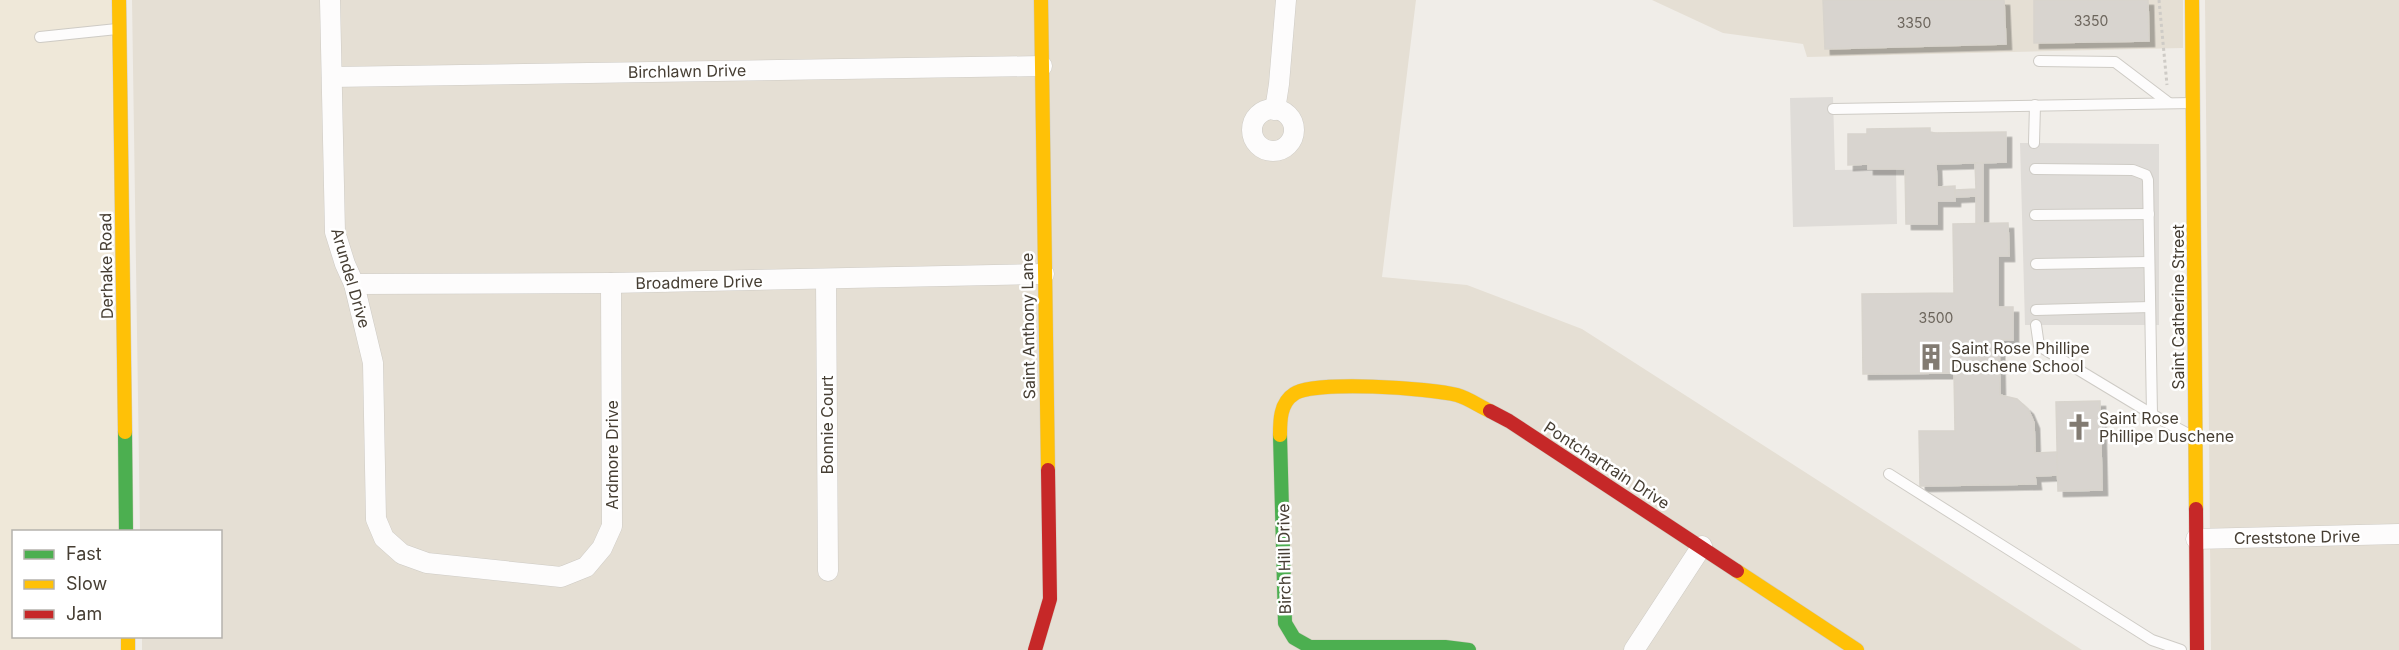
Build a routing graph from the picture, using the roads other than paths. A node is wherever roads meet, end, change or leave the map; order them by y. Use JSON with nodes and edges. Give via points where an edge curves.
{"nodes":[{"id":1,"x":118,"y":0,"type":"edge"},
{"id":2,"x":330,"y":0,"type":"edge"},
{"id":3,"x":1041,"y":0,"type":"edge"},
{"id":4,"x":1286,"y":0,"type":"edge"},
{"id":5,"x":2192,"y":0,"type":"edge"},
{"id":6,"x":119,"y":29,"type":"junction"},
{"id":7,"x":40,"y":37,"type":"dead end"},
{"id":8,"x":2038,"y":61,"type":"dead end"},
{"id":9,"x":1041,"y":66,"type":"junction"},
{"id":10,"x":332,"y":77,"type":"junction"},
{"id":11,"x":2192,"y":103,"type":"junction"},
{"id":12,"x":2169,"y":104,"type":"junction"},
{"id":13,"x":2035,"y":105,"type":"junction"},
{"id":14,"x":1833,"y":109,"type":"dead end"},
{"id":15,"x":1275,"y":110,"type":"dead end"},
{"id":16,"x":2034,"y":143,"type":"dead end"},
{"id":17,"x":2034,"y":169,"type":"dead end"},
{"id":18,"x":2149,"y":214,"type":"junction"},
{"id":19,"x":2035,"y":215,"type":"dead end"},
{"id":20,"x":2149,"y":262,"type":"junction"},
{"id":21,"x":2036,"y":264,"type":"dead end"},
{"id":22,"x":1044,"y":274,"type":"junction"},
{"id":23,"x":826,"y":280,"type":"junction"},
{"id":24,"x":610,"y":283,"type":"junction"},
{"id":25,"x":354,"y":284,"type":"junction"},
{"id":26,"x":2150,"y":307,"type":"junction"},
{"id":27,"x":2036,"y":310,"type":"dead end"},
{"id":28,"x":2036,"y":326,"type":"dead end"},
{"id":29,"x":1311,"y":387,"type":"joint"},
{"id":30,"x":2152,"y":414,"type":"junction"},
{"id":31,"x":2195,"y":438,"type":"junction"},
{"id":32,"x":1889,"y":474,"type":"dead end"},
{"id":33,"x":376,"y":519,"type":"joint"},
{"id":34,"x":126,"y":530,"type":"edge"},
{"id":35,"x":2399,"y":534,"type":"edge"},
{"id":36,"x":2196,"y":539,"type":"junction"},
{"id":37,"x":1702,"y":546,"type":"junction"},
{"id":38,"x":828,"y":571,"type":"dead end"},
{"id":39,"x":1035,"y":650,"type":"edge"},
{"id":40,"x":1469,"y":650,"type":"edge"},
{"id":41,"x":1634,"y":650,"type":"edge"},
{"id":42,"x":1857,"y":650,"type":"edge"},
{"id":43,"x":2181,"y":650,"type":"edge"},
{"id":44,"x":2197,"y":650,"type":"edge"}],
"edges":[{"from":1,"to":6,"type":"street","name":"Derhake Road"},
{"from":2,"to":10,"type":"street","name":"Arundel Drive"},
{"from":3,"to":9,"type":"street","name":"Saint Anthony Lane"},
{"from":4,"to":15,"type":"street"},
{"from":5,"to":11,"type":"street","name":"Saint Catherine Street"},
{"from":6,"to":7,"type":"lane"},
{"from":6,"to":34,"type":"street","name":"Derhake Road"},
{"from":8,"to":12,"type":"lane","via":[[2115,62]]},
{"from":9,"to":10,"type":"street","name":"Birchlawn Drive"},
{"from":9,"to":22,"type":"street","name":"Saint Anthony Lane"},
{"from":10,"to":25,"type":"street","name":"Arundel Drive","via":[[335,232]]},
{"from":11,"to":12,"type":"lane"},
{"from":11,"to":31,"type":"street","name":"Saint Catherine Street"},
{"from":12,"to":13,"type":"lane"},
{"from":13,"to":14,"type":"lane"},
{"from":13,"to":16,"type":"lane"},
{"from":17,"to":18,"type":"lane","via":[[2140,171],[2148,180]]},
{"from":18,"to":19,"type":"lane"},
{"from":18,"to":20,"type":"lane"},
{"from":20,"to":21,"type":"lane"},
{"from":20,"to":26,"type":"lane"},
{"from":22,"to":23,"type":"street","name":"Broadmere Drive"},
{"from":22,"to":39,"type":"street","name":"Saint Anthony Lane","via":[[1050,598]]},
{"from":23,"to":24,"type":"street","name":"Broadmere Drive"},
{"from":23,"to":38,"type":"street","name":"Bonnie Court"},
{"from":24,"to":25,"type":"street","name":"Broadmere Drive"},
{"from":24,"to":33,"type":"street","name":"Ardmore Drive","via":[[612,526],[602,548],[586,567],[561,577],[427,563],[402,554],[384,538]]},
{"from":25,"to":33,"type":"street","name":"Arundel Drive","via":[[373,363]]},
{"from":26,"to":27,"type":"lane"},
{"from":26,"to":30,"type":"lane"},
{"from":28,"to":30,"type":"lane","via":[[2039,346]]},
{"from":29,"to":37,"type":"street","name":"Pontchartrain Drive","via":[[1414,388],[1458,395],[1509,421]]},
{"from":29,"to":40,"type":"street","name":"Birch Hill Drive","via":[[1295,391],[1285,402],[1280,417],[1288,634],[1310,647],[1445,646]]},
{"from":30,"to":31,"type":"lane"},
{"from":31,"to":36,"type":"street","name":"Saint Catherine Street"},
{"from":32,"to":43,"type":"lane","via":[[2152,640]]},
{"from":35,"to":36,"type":"street","name":"Creststone Drive"},
{"from":36,"to":44,"type":"street","name":"Saint Catherine Street"},
{"from":37,"to":41,"type":"street"},
{"from":37,"to":42,"type":"street","name":"Pontchartrain Drive"}]}
